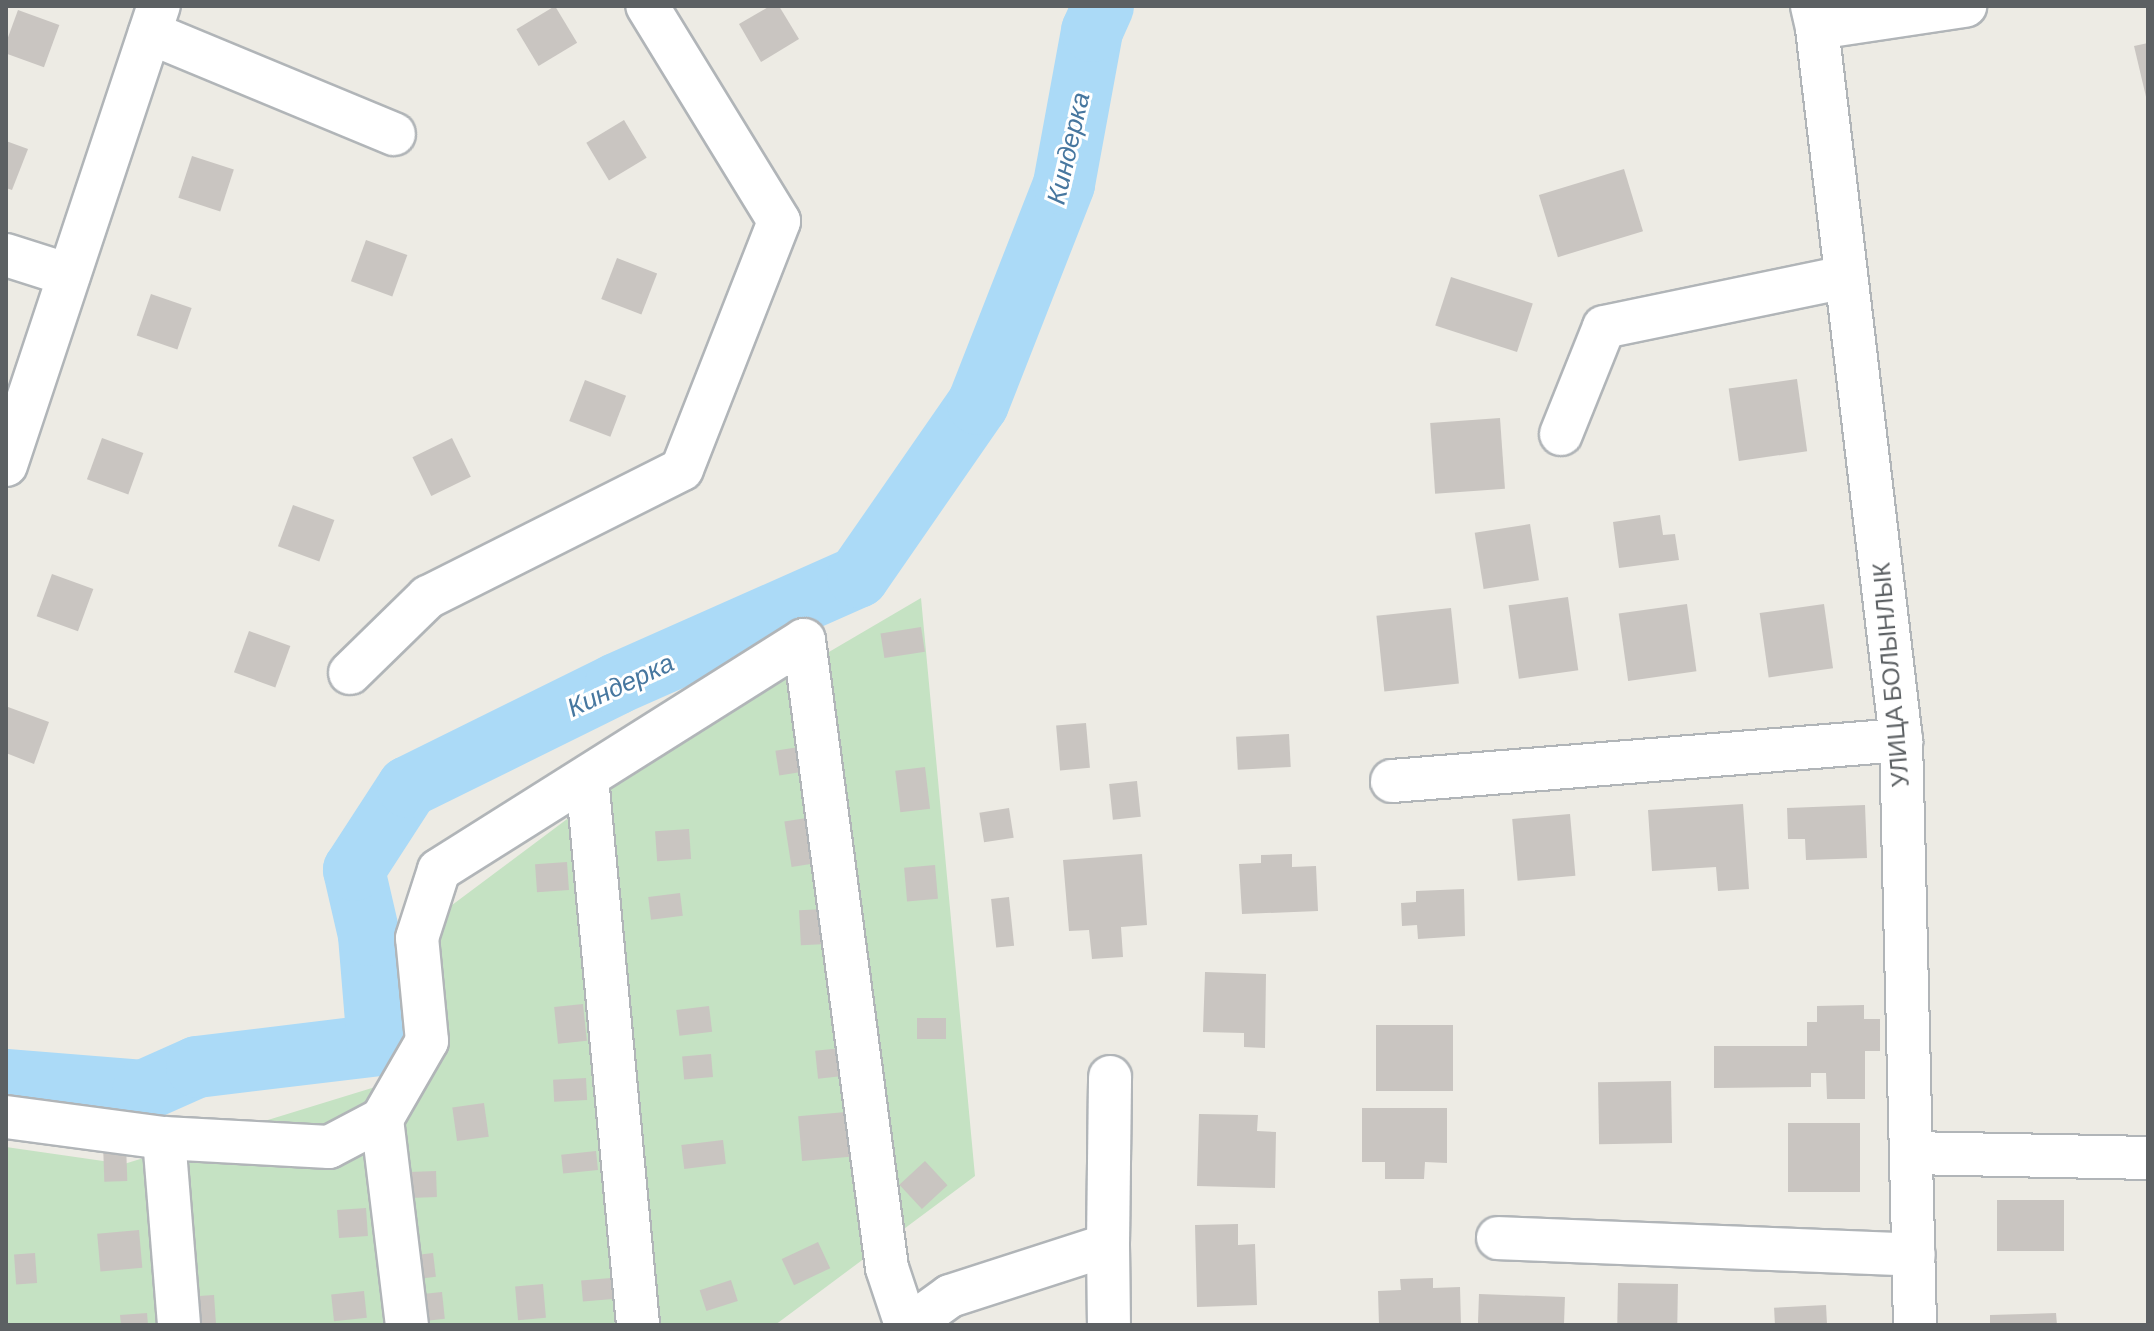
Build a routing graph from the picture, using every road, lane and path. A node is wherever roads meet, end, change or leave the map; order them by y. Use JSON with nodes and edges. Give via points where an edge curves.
{"nodes":[{"id":1,"x":647,"y":6,"type":"edge"},
{"id":2,"x":1965,"y":6,"type":"edge"},
{"id":3,"x":1814,"y":17,"type":"edge"},
{"id":4,"x":154,"y":20,"type":"edge"},
{"id":5,"x":394,"y":134,"type":"dead end"},
{"id":6,"x":6,"y":255,"type":"edge"},
{"id":7,"x":69,"y":275,"type":"junction"},
{"id":8,"x":1846,"y":277,"type":"junction"},
{"id":9,"x":1561,"y":434,"type":"dead end"},
{"id":10,"x":6,"y":465,"type":"edge"},
{"id":11,"x":350,"y":673,"type":"dead end"},
{"id":12,"x":1901,"y":740,"type":"junction"},
{"id":13,"x":587,"y":778,"type":"junction"},
{"id":14,"x":1392,"y":781,"type":"dead end"},
{"id":15,"x":1110,"y":1077,"type":"dead end"},
{"id":16,"x":6,"y":1117,"type":"edge"},
{"id":17,"x":382,"y":1119,"type":"junction"},
{"id":18,"x":164,"y":1138,"type":"junction"},
{"id":19,"x":1911,"y":1153,"type":"junction"},
{"id":20,"x":2148,"y":1158,"type":"edge"},
{"id":21,"x":1498,"y":1238,"type":"dead end"},
{"id":22,"x":1108,"y":1245,"type":"junction"},
{"id":23,"x":1914,"y":1255,"type":"junction"},
{"id":24,"x":179,"y":1325,"type":"edge"},
{"id":25,"x":407,"y":1325,"type":"edge"},
{"id":26,"x":638,"y":1325,"type":"edge"},
{"id":27,"x":908,"y":1325,"type":"edge"},
{"id":28,"x":1109,"y":1325,"type":"edge"},
{"id":29,"x":1915,"y":1325,"type":"edge"}],
"edges":[{"from":1,"to":11,"type":"street","via":[[779,221],[682,469],[428,597]]},
{"from":2,"to":3,"type":"street"},
{"from":3,"to":8,"type":"street","name":"УЛИЦА БОЛЫНЛЫК"},
{"from":4,"to":5,"type":"street"},
{"from":4,"to":7,"type":"street"},
{"from":6,"to":7,"type":"street"},
{"from":7,"to":10,"type":"street"},
{"from":8,"to":9,"type":"street","via":[[1604,327]]},
{"from":8,"to":12,"type":"street","name":"УЛИЦА БОЛЫНЛЫК"},
{"from":12,"to":14,"type":"street"},
{"from":12,"to":19,"type":"street","name":"УЛИЦА БОЛЫНЛЫК"},
{"from":13,"to":17,"type":"street","via":[[439,870],[417,938],[427,1041]]},
{"from":13,"to":26,"type":"street"},
{"from":13,"to":27,"type":"street","via":[[804,640],[887,1268]]},
{"from":15,"to":22,"type":"street"},
{"from":16,"to":18,"type":"street"},
{"from":17,"to":18,"type":"street","via":[[329,1147]]},
{"from":17,"to":25,"type":"street"},
{"from":18,"to":24,"type":"street"},
{"from":19,"to":20,"type":"street"},
{"from":19,"to":23,"type":"street","name":"УЛИЦА БОЛЫНЛЫК"},
{"from":21,"to":23,"type":"street"},
{"from":22,"to":27,"type":"street","via":[[950,1296]]},
{"from":22,"to":28,"type":"street"},
{"from":23,"to":29,"type":"street","name":"УЛИЦА БОЛЫНЛЫК"}]}
